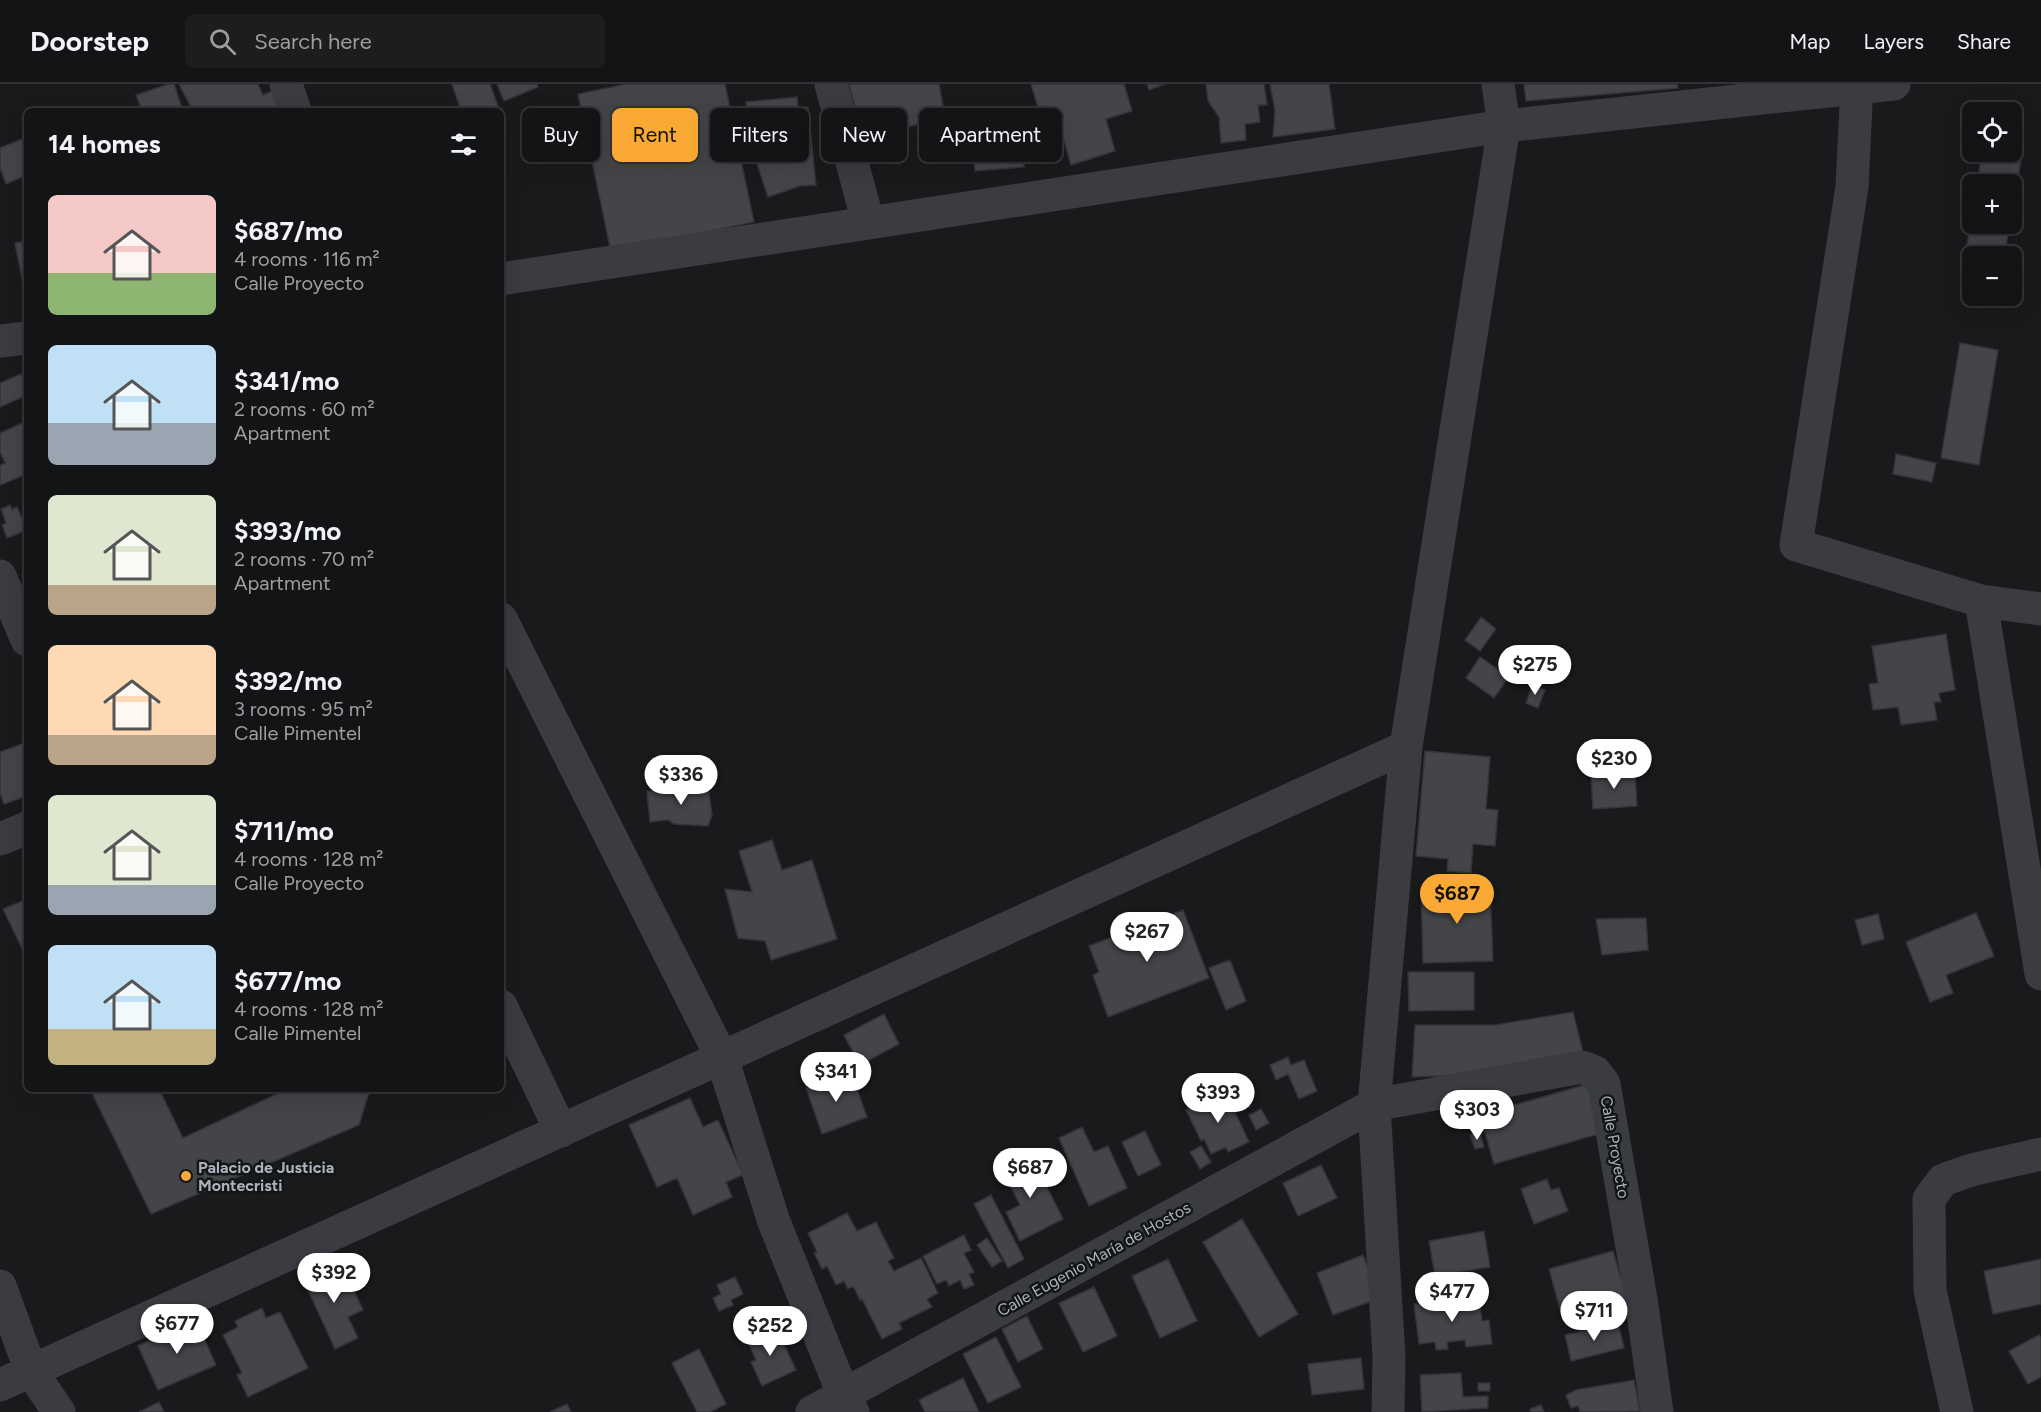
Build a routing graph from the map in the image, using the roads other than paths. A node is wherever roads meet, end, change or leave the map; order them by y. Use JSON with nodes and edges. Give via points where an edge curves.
{"nodes":[{"id":1,"x":285,"y":84,"type":"edge"},
{"id":2,"x":831,"y":84,"type":"edge"},
{"id":3,"x":1498,"y":84,"type":"edge"},
{"id":4,"x":1894,"y":84,"type":"edge"},
{"id":5,"x":1857,"y":86,"type":"edge"},
{"id":6,"x":294,"y":108,"type":"edge"},
{"id":7,"x":1504,"y":126,"type":"junction"},
{"id":8,"x":868,"y":222,"type":"junction"},
{"id":9,"x":504,"y":279,"type":"edge"},
{"id":10,"x":24,"y":338,"type":"edge"},
{"id":11,"x":0,"y":341,"type":"edge"},
{"id":12,"x":0,"y":576,"type":"edge"},
{"id":13,"x":1981,"y":601,"type":"junction"},
{"id":14,"x":2041,"y":609,"type":"edge"},
{"id":15,"x":504,"y":627,"type":"edge"},
{"id":16,"x":24,"y":633,"type":"edge"},
{"id":17,"x":1406,"y":747,"type":"junction"},
{"id":18,"x":2028,"y":809,"type":"edge"},
{"id":19,"x":24,"y":829,"type":"edge"},
{"id":20,"x":0,"y":839,"type":"edge"},
{"id":21,"x":2041,"y":974,"type":"edge"},
{"id":22,"x":504,"y":1012,"type":"edge"},
{"id":23,"x":722,"y":1058,"type":"junction"},
{"id":24,"x":1374,"y":1105,"type":"junction"},
{"id":25,"x":561,"y":1131,"type":"junction"},
{"id":26,"x":2041,"y":1154,"type":"edge"},
{"id":27,"x":0,"y":1286,"type":"edge"},
{"id":28,"x":32,"y":1371,"type":"junction"},
{"id":29,"x":0,"y":1385,"type":"edge"},
{"id":30,"x":848,"y":1404,"type":"edge"},
{"id":31,"x":0,"y":1408,"type":"edge"},
{"id":32,"x":3,"y":1412,"type":"edge"},
{"id":33,"x":59,"y":1412,"type":"edge"},
{"id":34,"x":812,"y":1412,"type":"edge"},
{"id":35,"x":1388,"y":1412,"type":"edge"},
{"id":36,"x":1657,"y":1412,"type":"edge"},
{"id":37,"x":1957,"y":1412,"type":"edge"}],
"edges":[{"from":1,"to":6,"type":"street"},
{"from":2,"to":8,"type":"street"},
{"from":3,"to":7,"type":"street"},
{"from":4,"to":5,"type":"street"},
{"from":5,"to":7,"type":"street"},
{"from":5,"to":13,"type":"street","via":[[1852,187],[1796,545]]},
{"from":7,"to":8,"type":"street"},
{"from":7,"to":17,"type":"street"},
{"from":8,"to":9,"type":"street"},
{"from":10,"to":11,"type":"street"},
{"from":12,"to":16,"type":"street"},
{"from":13,"to":14,"type":"street"},
{"from":13,"to":18,"type":"street"},
{"from":15,"to":23,"type":"street"},
{"from":17,"to":23,"type":"street"},
{"from":17,"to":24,"type":"street"},
{"from":18,"to":21,"type":"street"},
{"from":19,"to":20,"type":"street"},
{"from":22,"to":25,"type":"street"},
{"from":23,"to":25,"type":"street"},
{"from":23,"to":30,"type":"street","via":[[774,1222]]},
{"from":24,"to":30,"type":"street","name":"Calle Eugenio María de Hostos"},
{"from":24,"to":35,"type":"street","via":[[1389,1357]]},
{"from":24,"to":36,"type":"street","name":"Calle Proyecto","via":[[1582,1067],[1595,1072],[1604,1084]]},
{"from":25,"to":28,"type":"street"},
{"from":26,"to":37,"type":"street","via":[[1943,1180],[1929,1199],[1930,1290]]},
{"from":27,"to":28,"type":"street"},
{"from":28,"to":29,"type":"street"},
{"from":28,"to":33,"type":"street"},
{"from":30,"to":34,"type":"street","name":"Calle Eugenio María de Hostos"},
{"from":31,"to":32,"type":"street"}]}
